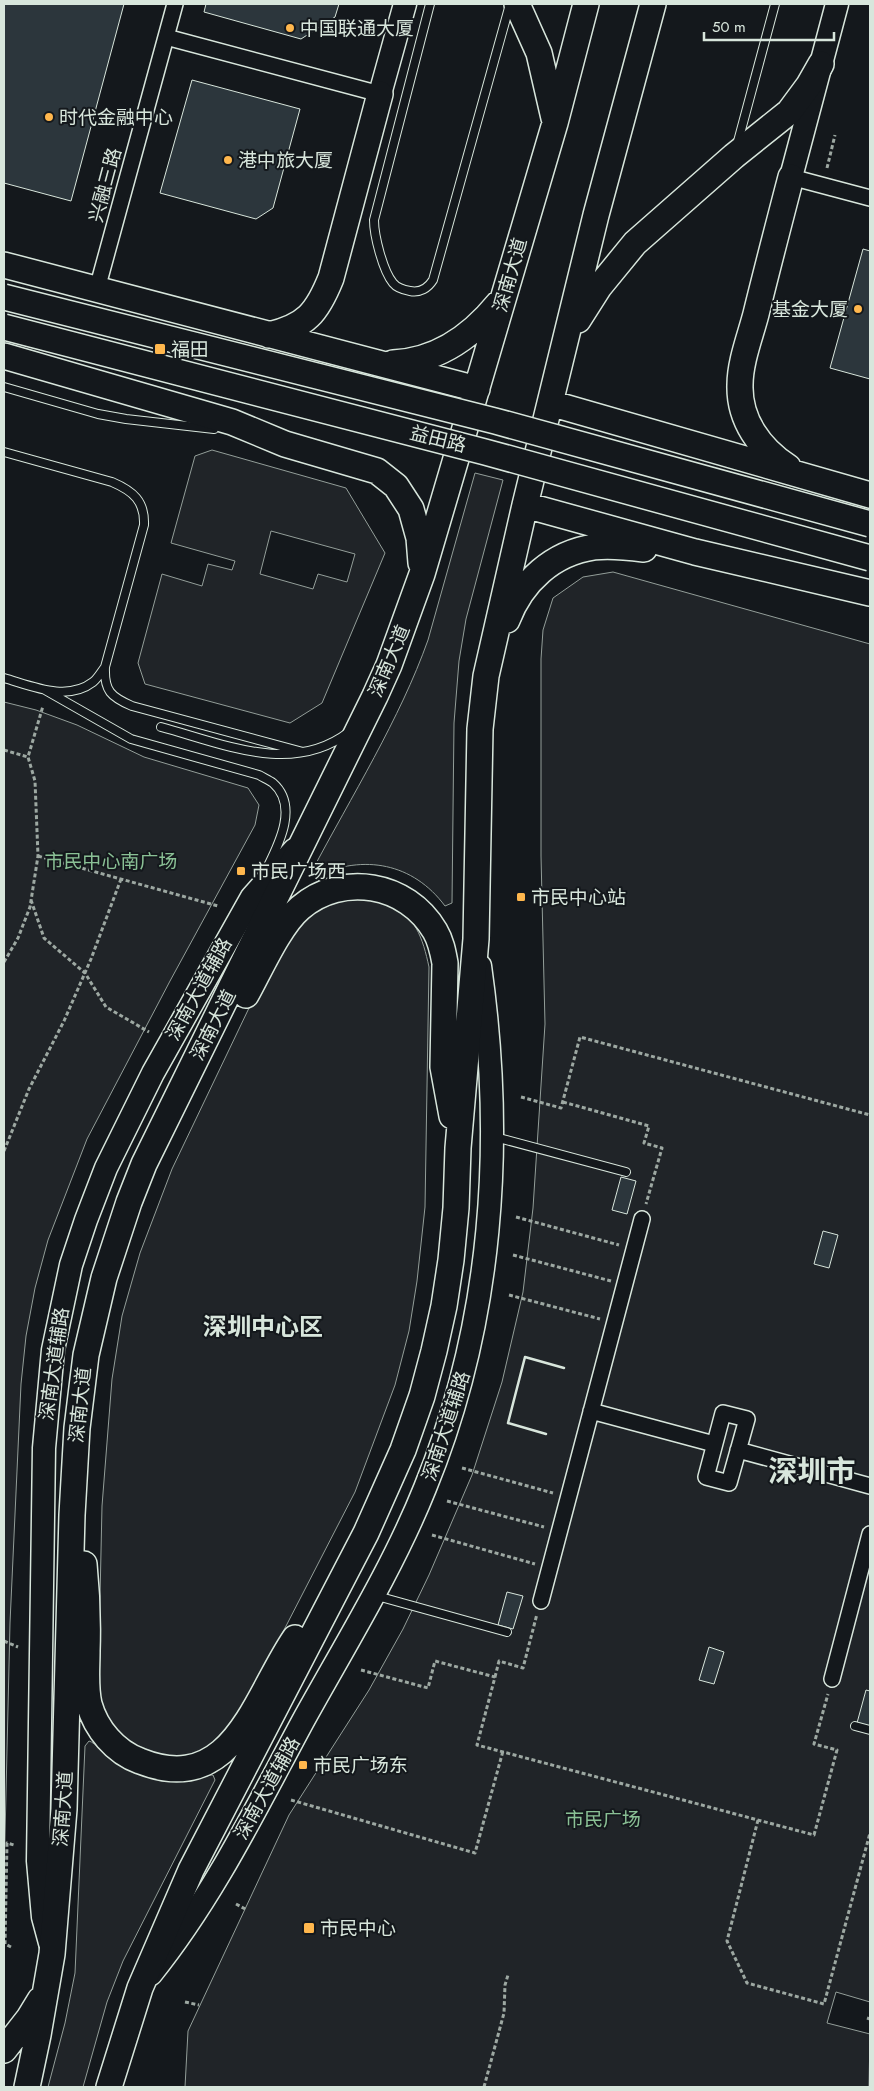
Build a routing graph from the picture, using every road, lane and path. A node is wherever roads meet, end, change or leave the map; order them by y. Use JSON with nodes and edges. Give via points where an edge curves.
{"nodes":[{"id":1,"x":175,"y":4,"type":"edge"},
{"id":2,"x":405,"y":4,"type":"edge"},
{"id":3,"x":430,"y":4,"type":"edge"},
{"id":4,"x":510,"y":4,"type":"edge"},
{"id":5,"x":516,"y":4,"type":"edge"},
{"id":6,"x":586,"y":4,"type":"edge"},
{"id":7,"x":653,"y":4,"type":"edge"},
{"id":8,"x":775,"y":4,"type":"edge"},
{"id":9,"x":837,"y":4,"type":"edge"},
{"id":10,"x":166,"y":37,"type":"junction"},
{"id":11,"x":821,"y":64,"type":"junction"},
{"id":12,"x":380,"y":94,"type":"junction"},
{"id":13,"x":555,"y":123,"type":"junction"},
{"id":14,"x":835,"y":135,"type":"dead end"},
{"id":15,"x":734,"y":156,"type":"junction"},
{"id":16,"x":826,"y":168,"type":"dead end"},
{"id":17,"x":791,"y":177,"type":"junction"},
{"id":18,"x":870,"y":198,"type":"edge"},
{"id":19,"x":4,"y":265,"type":"edge"},
{"id":20,"x":97,"y":289,"type":"junction"},
{"id":21,"x":4,"y":297,"type":"edge"},
{"id":22,"x":503,"y":299,"type":"junction"},
{"id":23,"x":4,"y":327,"type":"edge"},
{"id":24,"x":269,"y":335,"type":"junction"},
{"id":25,"x":566,"y":339,"type":"junction"},
{"id":26,"x":4,"y":356,"type":"edge"},
{"id":27,"x":379,"y":363,"type":"junction"},
{"id":28,"x":4,"y":387,"type":"edge"},
{"id":29,"x":477,"y":389,"type":"junction"},
{"id":30,"x":550,"y":403,"type":"junction"},
{"id":31,"x":226,"y":431,"type":"dead end"},
{"id":32,"x":235,"y":433,"type":"dead end"},
{"id":33,"x":285,"y":444,"type":"junction"},
{"id":34,"x":4,"y":452,"type":"edge"},
{"id":35,"x":803,"y":475,"type":"junction"},
{"id":36,"x":870,"y":495,"type":"edge"},
{"id":37,"x":525,"y":505,"type":"junction"},
{"id":38,"x":870,"y":524,"type":"edge"},
{"id":39,"x":695,"y":552,"type":"junction"},
{"id":40,"x":870,"y":558,"type":"edge"},
{"id":41,"x":422,"y":574,"type":"junction"},
{"id":42,"x":870,"y":592,"type":"edge"},
{"id":43,"x":105,"y":667,"type":"junction"},
{"id":44,"x":486,"y":676,"type":"junction"},
{"id":45,"x":4,"y":678,"type":"edge"},
{"id":46,"x":45,"y":690,"type":"junction"},
{"id":47,"x":43,"y":706,"type":"dead end"},
{"id":48,"x":362,"y":722,"type":"junction"},
{"id":49,"x":161,"y":727,"type":"dead end"},
{"id":50,"x":4,"y":750,"type":"edge"},
{"id":51,"x":303,"y":752,"type":"junction"},
{"id":52,"x":28,"y":757,"type":"junction"},
{"id":53,"x":306,"y":836,"type":"junction"},
{"id":54,"x":38,"y":856,"type":"junction"},
{"id":55,"x":121,"y":879,"type":"junction"},
{"id":56,"x":252,"y":898,"type":"junction"},
{"id":57,"x":31,"y":900,"type":"junction"},
{"id":58,"x":218,"y":906,"type":"dead end"},
{"id":59,"x":476,"y":939,"type":"junction"},
{"id":60,"x":4,"y":962,"type":"edge"},
{"id":61,"x":85,"y":972,"type":"junction"},
{"id":62,"x":149,"y":1032,"type":"dead end"},
{"id":63,"x":207,"y":1039,"type":"junction"},
{"id":64,"x":521,"y":1097,"type":"dead end"},
{"id":65,"x":563,"y":1102,"type":"junction"},
{"id":66,"x":870,"y":1115,"type":"edge"},
{"id":67,"x":493,"y":1136,"type":"junction"},
{"id":68,"x":458,"y":1148,"type":"junction"},
{"id":69,"x":4,"y":1150,"type":"edge"},
{"id":70,"x":626,"y":1172,"type":"dead end"},
{"id":71,"x":516,"y":1217,"type":"dead end"},
{"id":72,"x":642,"y":1219,"type":"joint"},
{"id":73,"x":634,"y":1249,"type":"junction"},
{"id":74,"x":513,"y":1255,"type":"dead end"},
{"id":75,"x":625,"y":1285,"type":"junction"},
{"id":76,"x":508,"y":1295,"type":"dead end"},
{"id":77,"x":615,"y":1323,"type":"junction"},
{"id":78,"x":591,"y":1411,"type":"junction"},
{"id":79,"x":714,"y":1444,"type":"junction"},
{"id":80,"x":738,"y":1450,"type":"junction"},
{"id":81,"x":462,"y":1468,"type":"dead end"},
{"id":82,"x":870,"y":1486,"type":"edge"},
{"id":83,"x":568,"y":1497,"type":"junction"},
{"id":84,"x":447,"y":1501,"type":"dead end"},
{"id":85,"x":72,"y":1515,"type":"junction"},
{"id":86,"x":559,"y":1531,"type":"junction"},
{"id":87,"x":870,"y":1534,"type":"edge"},
{"id":88,"x":432,"y":1536,"type":"dead end"},
{"id":89,"x":350,"y":1566,"type":"junction"},
{"id":90,"x":550,"y":1568,"type":"junction"},
{"id":91,"x":372,"y":1595,"type":"junction"},
{"id":92,"x":541,"y":1601,"type":"joint"},
{"id":93,"x":508,"y":1632,"type":"dead end"},
{"id":94,"x":4,"y":1641,"type":"edge"},
{"id":95,"x":18,"y":1647,"type":"dead end"},
{"id":96,"x":361,"y":1670,"type":"dead end"},
{"id":97,"x":495,"y":1677,"type":"junction"},
{"id":98,"x":832,"y":1679,"type":"joint"},
{"id":99,"x":855,"y":1726,"type":"dead end"},
{"id":100,"x":870,"y":1730,"type":"edge"},
{"id":101,"x":503,"y":1751,"type":"junction"},
{"id":102,"x":291,"y":1800,"type":"dead end"},
{"id":103,"x":758,"y":1820,"type":"junction"},
{"id":104,"x":870,"y":1833,"type":"edge"},
{"id":105,"x":14,"y":1845,"type":"dead end"},
{"id":106,"x":236,"y":1904,"type":"dead end"},
{"id":107,"x":247,"y":1910,"type":"dead end"},
{"id":108,"x":11,"y":1947,"type":"dead end"},
{"id":109,"x":52,"y":1954,"type":"junction"},
{"id":110,"x":508,"y":1975,"type":"dead end"},
{"id":111,"x":140,"y":1988,"type":"junction"},
{"id":112,"x":47,"y":1990,"type":"junction"},
{"id":113,"x":185,"y":2002,"type":"dead end"},
{"id":114,"x":199,"y":2005,"type":"dead end"},
{"id":115,"x":129,"y":2024,"type":"junction"},
{"id":116,"x":4,"y":2050,"type":"edge"},
{"id":117,"x":26,"y":2087,"type":"edge"},
{"id":118,"x":109,"y":2087,"type":"edge"},
{"id":119,"x":126,"y":2087,"type":"edge"},
{"id":120,"x":484,"y":2087,"type":"edge"}],
"edges":[{"from":1,"to":10,"type":"street","name":"兴融三路"},
{"from":2,"to":12,"type":"main road"},
{"from":3,"to":4,"type":"lane","via":[[374,220],[376,240],[393,283],[414,292],[427,287],[433,280]]},
{"from":5,"to":13,"type":"main road","via":[[532,34]]},
{"from":6,"to":13,"type":"main road","name":"深南大道"},
{"from":7,"to":25,"type":"main road"},
{"from":8,"to":15,"type":"lane"},
{"from":9,"to":11,"type":"main road"},
{"from":10,"to":12,"type":"street"},
{"from":10,"to":20,"type":"street","name":"兴融三路"},
{"from":11,"to":15,"type":"main road","via":[[790,112]]},
{"from":11,"to":17,"type":"main road"},
{"from":12,"to":24,"type":"main road","via":[[324,296],[314,313],[303,322]]},
{"from":13,"to":22,"type":"main road","name":"深南大道"},
{"from":14,"to":16,"type":"path"},
{"from":15,"to":25,"type":"main road","via":[[636,243],[599,286]]},
{"from":17,"to":18,"type":"street"},
{"from":17,"to":35,"type":"main road","via":[[740,385],[746,419],[756,438],[780,462]]},
{"from":19,"to":20,"type":"main road"},
{"from":20,"to":24,"type":"main road"},
{"from":21,"to":38,"type":"main road","name":"益田路","bridge":true,"via":[[495,420]]},
{"from":22,"to":27,"type":"main road","via":[[483,323],[438,354],[410,362]]},
{"from":22,"to":29,"type":"main road","name":"深南大道"},
{"from":23,"to":40,"type":"main road","name":"益田路","bridge":true,"via":[[485,452]]},
{"from":24,"to":27,"type":"main road"},
{"from":25,"to":30,"type":"main road"},
{"from":26,"to":33,"type":"main road","via":[[232,422]]},
{"from":27,"to":29,"type":"main road"},
{"from":28,"to":31,"type":"lane","via":[[98,414]]},
{"from":29,"to":41,"type":"main road","name":"深南大道"},
{"from":30,"to":35,"type":"main road"},
{"from":30,"to":37,"type":"main road"},
{"from":32,"to":33,"type":"lane"},
{"from":33,"to":41,"type":"main road","via":[[367,467],[396,486],[416,523]]},
{"from":34,"to":43,"type":"lane","via":[[112,482],[139,500],[144,525]]},
{"from":35,"to":36,"type":"main road"},
{"from":37,"to":39,"type":"main road"},
{"from":37,"to":44,"type":"main road"},
{"from":39,"to":42,"type":"main road"},
{"from":39,"to":44,"type":"main road","via":[[595,547],[551,562],[532,579],[510,611]]},
{"from":41,"to":48,"type":"main road","name":"深南大道","via":[[389,666]]},
{"from":43,"to":46,"type":"lane","via":[[94,681],[81,689],[65,692]]},
{"from":43,"to":51,"type":"lane","via":[[104,680],[118,700]]},
{"from":44,"to":59,"type":"main road","via":[[480,729]]},
{"from":45,"to":46,"type":"lane"},
{"from":46,"to":56,"type":"lane","via":[[131,739],[259,775],[273,783],[281,794],[285,825]]},
{"from":47,"to":52,"type":"path"},
{"from":48,"to":51,"type":"lane","via":[[326,746]]},
{"from":48,"to":53,"type":"main road","name":"深南大道"},
{"from":49,"to":51,"type":"lane","via":[[260,754]]},
{"from":50,"to":52,"type":"path"},
{"from":52,"to":54,"type":"path","via":[[35,781]]},
{"from":53,"to":56,"type":"main road","name":"深南大道辅路"},
{"from":53,"to":63,"type":"main road","name":"深南大道"},
{"from":54,"to":55,"type":"path"},
{"from":54,"to":57,"type":"path"},
{"from":55,"to":58,"type":"path"},
{"from":55,"to":61,"type":"path"},
{"from":56,"to":109,"type":"main road","name":"深南大道辅路","via":[[152,1073],[110,1159],[71,1265],[53,1350],[44,1448],[41,1535],[38,1861],[43,1917]]},
{"from":57,"to":60,"type":"path","via":[[18,938]]},
{"from":57,"to":61,"type":"path","via":[[44,938]]},
{"from":59,"to":67,"type":"main road","name":"深南大道辅路","via":[[486,1014]]},
{"from":59,"to":68,"type":"main road"},
{"from":61,"to":62,"type":"path","via":[[106,1007]]},
{"from":61,"to":69,"type":"path","via":[[29,1089]]},
{"from":63,"to":68,"type":"main road","via":[[242,1002],[287,922],[299,909],[330,890],[350,886],[369,886],[400,897],[421,913],[435,930],[442,946],[445,963],[443,1068]]},
{"from":63,"to":85,"type":"main road","name":"深南大道","via":[[144,1164],[104,1278],[80,1392]]},
{"from":64,"to":65,"type":"path","via":[[561,1108]]},
{"from":65,"to":66,"type":"path","via":[[580,1037]]},
{"from":65,"to":72,"type":"path","via":[[649,1126],[644,1143],[662,1148]]},
{"from":67,"to":70,"type":"lane"},
{"from":67,"to":91,"type":"main road","name":"深南大道辅路","via":[[483,1275],[471,1346],[450,1419],[424,1491]]},
{"from":68,"to":89,"type":"main road","via":[[451,1260],[434,1351],[403,1450]]},
{"from":71,"to":73,"type":"path"},
{"from":72,"to":73,"type":"street"},
{"from":73,"to":75,"type":"street"},
{"from":74,"to":75,"type":"path"},
{"from":75,"to":77,"type":"street"},
{"from":76,"to":77,"type":"path"},
{"from":77,"to":78,"type":"street"},
{"from":78,"to":79,"type":"street"},
{"from":78,"to":83,"type":"street"},
{"from":79,"to":80,"type":"street","via":[[723,1412],[746,1419]]},
{"from":79,"to":80,"type":"street","via":[[706,1477],[729,1483]]},
{"from":80,"to":82,"type":"street"},
{"from":81,"to":83,"type":"path"},
{"from":83,"to":86,"type":"street"},
{"from":84,"to":86,"type":"path"},
{"from":85,"to":89,"type":"main road","via":[[83,1559],[88,1600],[87,1682],[94,1719],[108,1739],[123,1752],[143,1763],[164,1768],[200,1764],[226,1750],[249,1718],[291,1644]]},
{"from":85,"to":109,"type":"main road","name":"深南大道","via":[[64,1809]]},
{"from":86,"to":90,"type":"street"},
{"from":87,"to":98,"type":"street"},
{"from":88,"to":90,"type":"path"},
{"from":89,"to":111,"type":"main road","via":[[191,1870]]},
{"from":90,"to":92,"type":"street"},
{"from":91,"to":93,"type":"lane"},
{"from":91,"to":111,"type":"main road","name":"深南大道辅路","via":[[217,1880],[181,1937]]},
{"from":92,"to":97,"type":"path","via":[[523,1668],[499,1661]]},
{"from":94,"to":95,"type":"path"},
{"from":96,"to":97,"type":"path","via":[[428,1688],[435,1661]]},
{"from":97,"to":101,"type":"path","via":[[477,1745]]},
{"from":98,"to":103,"type":"path","via":[[814,1744],[837,1750],[814,1835]]},
{"from":99,"to":100,"type":"lane"},
{"from":101,"to":102,"type":"path","via":[[475,1852]]},
{"from":101,"to":103,"type":"path"},
{"from":103,"to":104,"type":"path","via":[[727,1941],[747,1983],[824,2004]]},
{"from":105,"to":108,"type":"path","via":[[7,1843],[4,1944]]},
{"from":106,"to":107,"type":"path"},
{"from":109,"to":112,"type":"main road","name":"深南大道"},
{"from":110,"to":120,"type":"path","via":[[504,2013]]},
{"from":111,"to":115,"type":"main road"},
{"from":112,"to":116,"type":"main road"},
{"from":112,"to":117,"type":"main road","name":"深南大道"},
{"from":113,"to":114,"type":"path"},
{"from":115,"to":118,"type":"main road"},
{"from":115,"to":119,"type":"main road"}]}
